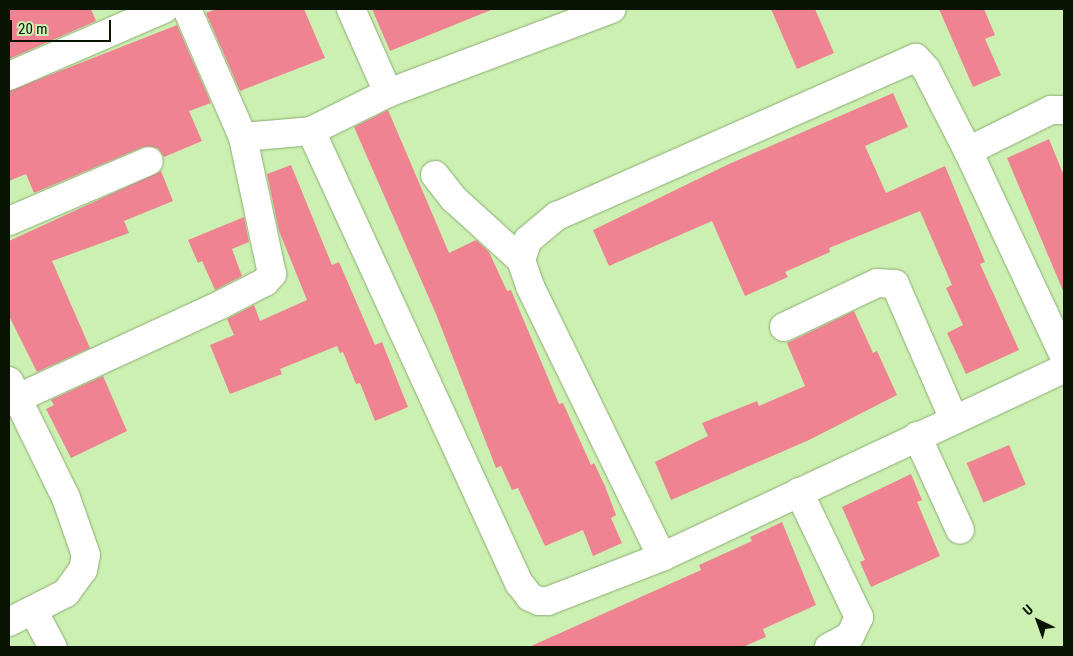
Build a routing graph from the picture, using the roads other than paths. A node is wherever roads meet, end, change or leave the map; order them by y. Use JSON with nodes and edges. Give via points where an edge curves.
{"nodes":[{"id":1,"x":164,"y":9,"type":"edge"},
{"id":2,"x":187,"y":9,"type":"edge"},
{"id":3,"x":351,"y":9,"type":"edge"},
{"id":4,"x":612,"y":9,"type":"edge"},
{"id":5,"x":9,"y":76,"type":"edge"},
{"id":6,"x":388,"y":93,"type":"junction"},
{"id":7,"x":1064,"y":110,"type":"edge"},
{"id":8,"x":311,"y":130,"type":"junction"},
{"id":9,"x":243,"y":137,"type":"junction"},
{"id":10,"x":968,"y":150,"type":"junction"},
{"id":11,"x":148,"y":161,"type":"dead end"},
{"id":12,"x":435,"y":176,"type":"dead end"},
{"id":13,"x":9,"y":220,"type":"edge"},
{"id":14,"x":521,"y":260,"type":"junction"},
{"id":15,"x":784,"y":327,"type":"dead end"},
{"id":16,"x":1064,"y":356,"type":"edge"},
{"id":17,"x":1064,"y":369,"type":"edge"},
{"id":18,"x":13,"y":389,"type":"edge"},
{"id":19,"x":954,"y":420,"type":"junction"},
{"id":20,"x":917,"y":436,"type":"junction"},
{"id":21,"x":800,"y":492,"type":"junction"},
{"id":22,"x":960,"y":530,"type":"dead end"},
{"id":23,"x":662,"y":557,"type":"junction"},
{"id":24,"x":34,"y":612,"type":"junction"},
{"id":25,"x":9,"y":622,"type":"edge"},
{"id":26,"x":53,"y":647,"type":"edge"},
{"id":27,"x":830,"y":647,"type":"edge"}],
"edges":[{"from":1,"to":5,"type":"street"},
{"from":2,"to":9,"type":"street"},
{"from":3,"to":6,"type":"street"},
{"from":4,"to":6,"type":"street"},
{"from":6,"to":8,"type":"street"},
{"from":7,"to":10,"type":"street","via":[[1051,110]]},
{"from":8,"to":9,"type":"street"},
{"from":8,"to":23,"type":"street","via":[[523,590],[539,601],[548,601]]},
{"from":9,"to":18,"type":"street","via":[[272,274],[265,282]]},
{"from":10,"to":14,"type":"street","via":[[926,69],[912,58],[813,105],[557,216],[528,240]]},
{"from":10,"to":16,"type":"street"},
{"from":11,"to":13,"type":"street"},
{"from":12,"to":14,"type":"street","via":[[454,199]]},
{"from":14,"to":23,"type":"street","via":[[530,286]]},
{"from":15,"to":19,"type":"street","via":[[877,283],[895,284]]},
{"from":17,"to":19,"type":"street"},
{"from":18,"to":24,"type":"street","via":[[66,498],[86,555],[83,570],[71,587]]},
{"from":19,"to":20,"type":"street"},
{"from":20,"to":21,"type":"street"},
{"from":20,"to":22,"type":"street"},
{"from":21,"to":23,"type":"street"},
{"from":21,"to":27,"type":"street","via":[[859,617],[850,636]]},
{"from":24,"to":25,"type":"street"},
{"from":24,"to":26,"type":"street"}]}
